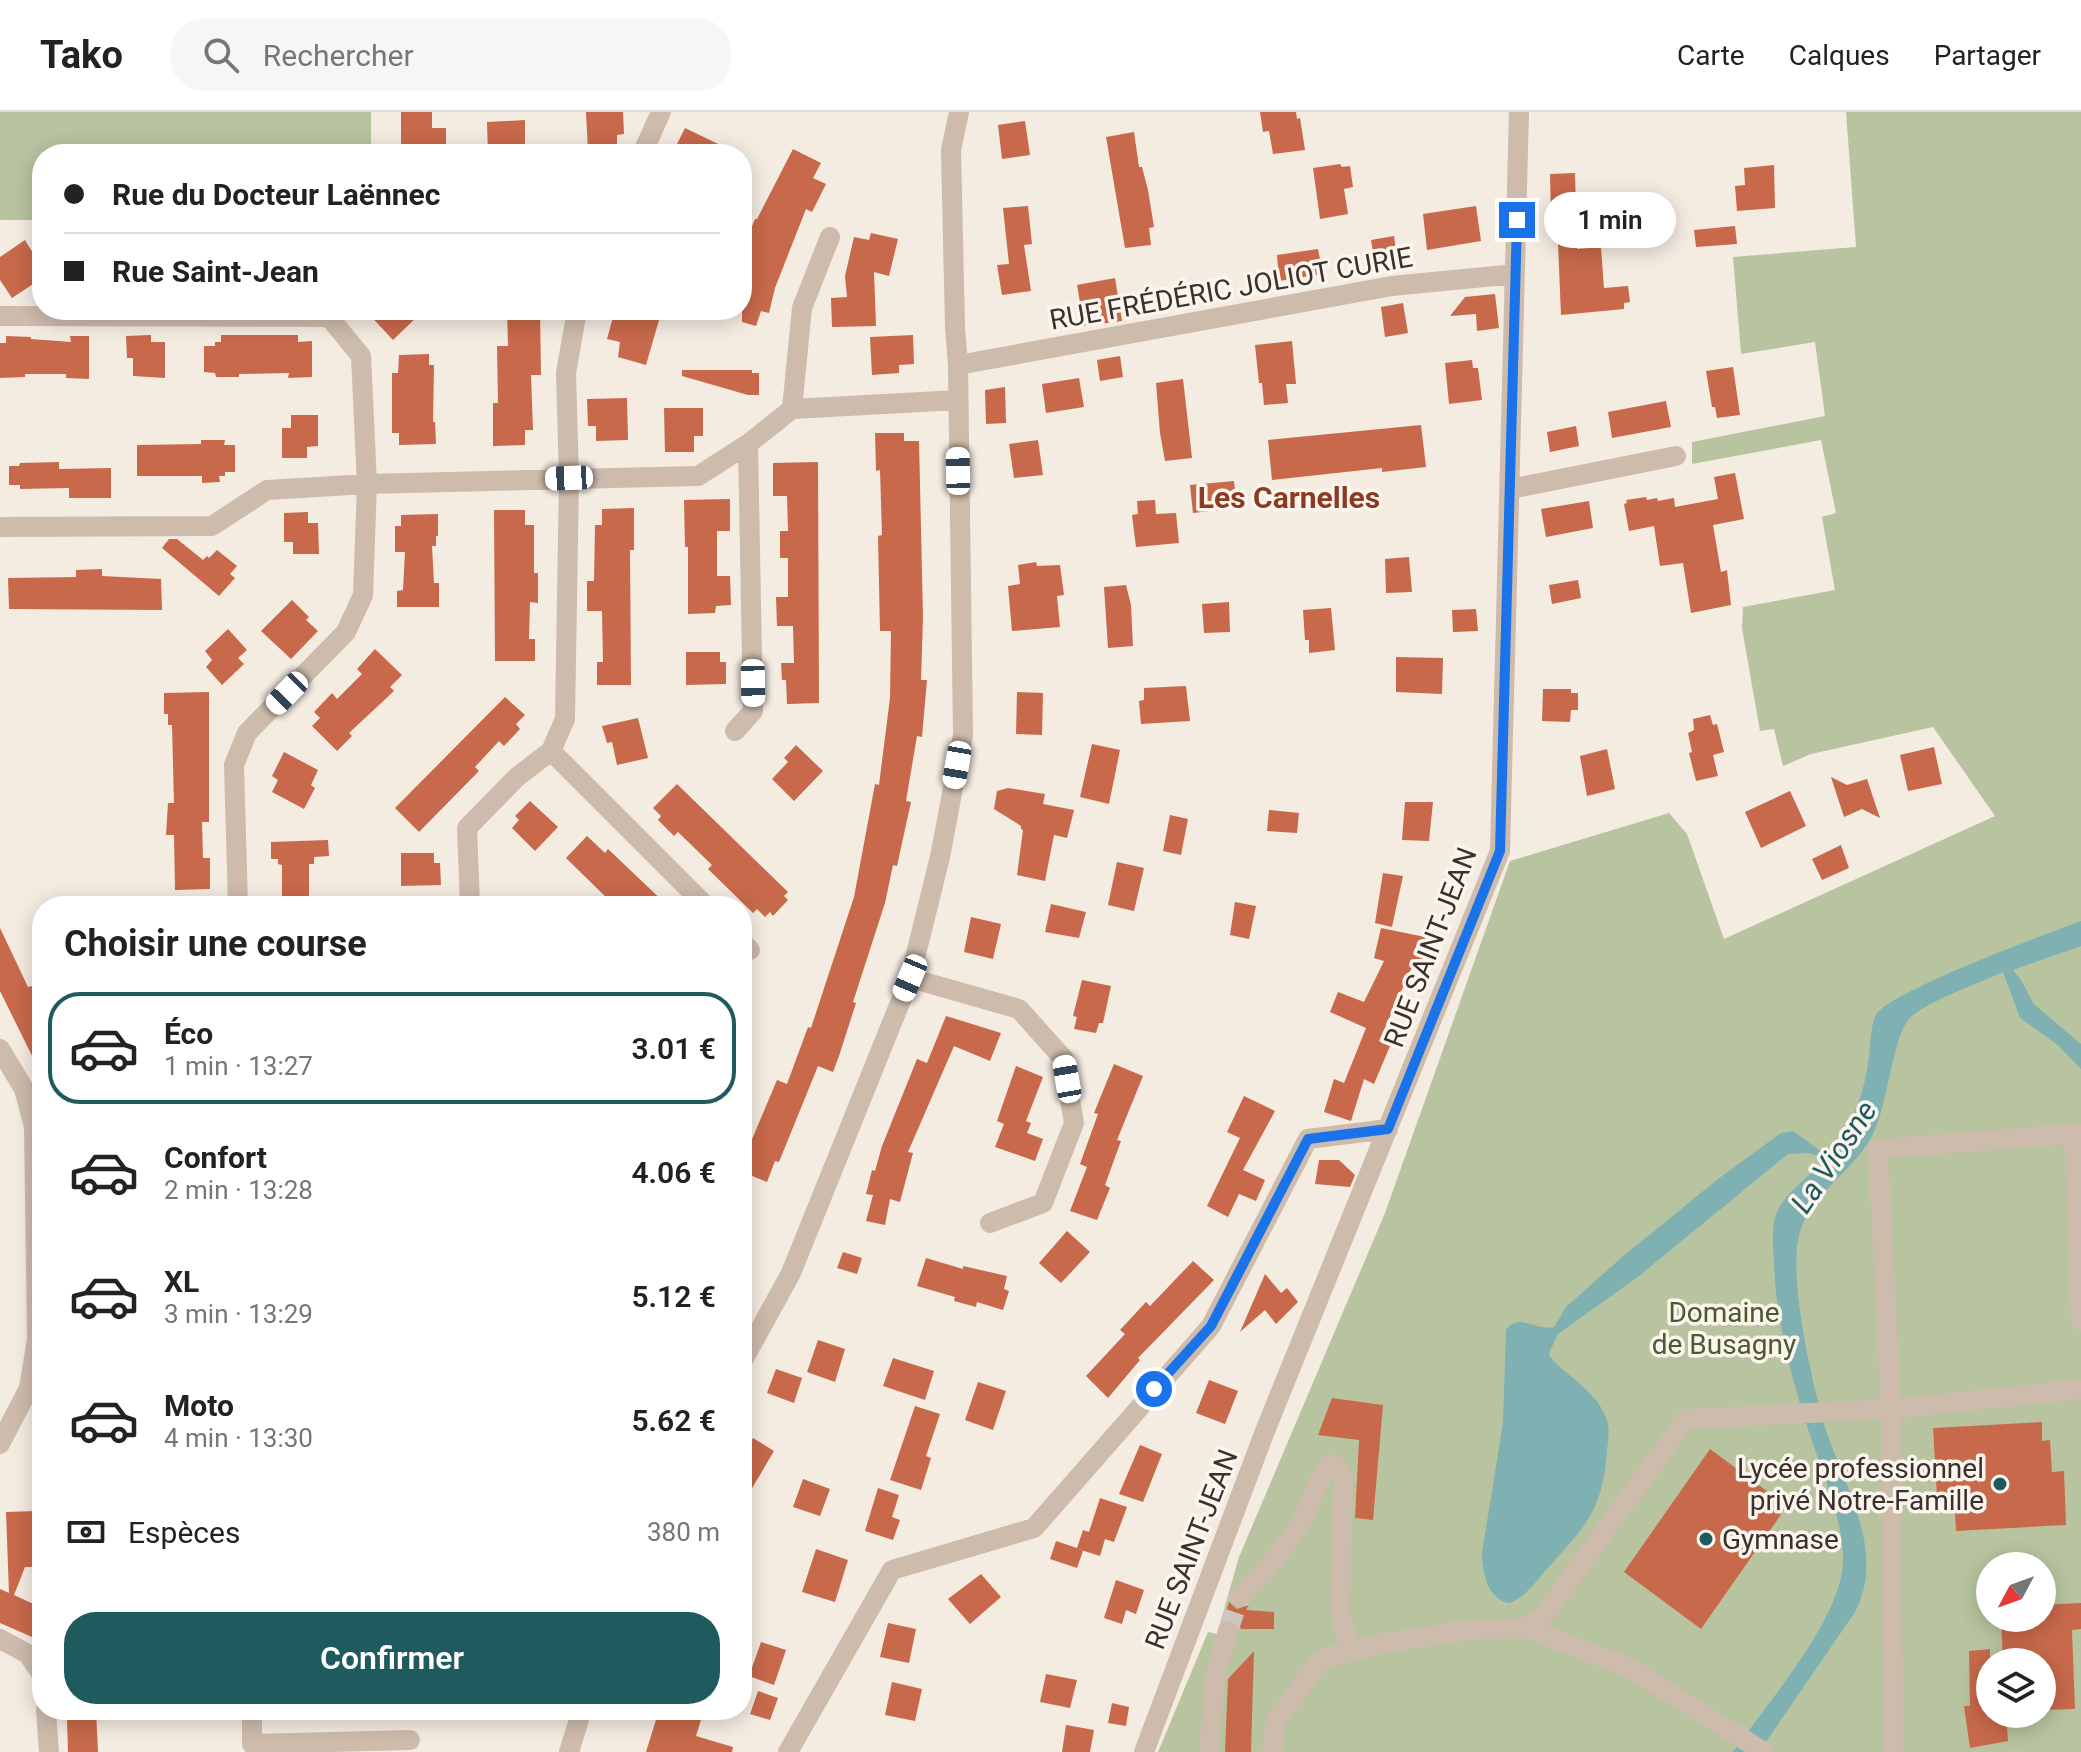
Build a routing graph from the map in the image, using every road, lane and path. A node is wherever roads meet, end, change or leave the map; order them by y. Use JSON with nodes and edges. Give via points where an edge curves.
{"nodes":[{"id":1,"x":661,"y":112,"type":"edge"},
{"id":2,"x":959,"y":112,"type":"edge"},
{"id":3,"x":1519,"y":112,"type":"edge"},
{"id":4,"x":647,"y":144,"type":"edge"},
{"id":5,"x":830,"y":237,"type":"dead end"},
{"id":6,"x":1515,"y":274,"type":"junction"},
{"id":7,"x":0,"y":316,"type":"edge"},
{"id":8,"x":32,"y":316,"type":"edge"},
{"id":9,"x":331,"y":320,"type":"edge"},
{"id":10,"x":575,"y":320,"type":"edge"},
{"id":11,"x":958,"y":365,"type":"junction"},
{"id":12,"x":958,"y":400,"type":"junction"},
{"id":13,"x":792,"y":409,"type":"junction"},
{"id":14,"x":748,"y":444,"type":"junction"},
{"id":15,"x":1676,"y":456,"type":"dead end"},
{"id":16,"x":569,"y":478,"type":"junction"},
{"id":17,"x":367,"y":484,"type":"junction"},
{"id":18,"x":1510,"y":489,"type":"junction"},
{"id":19,"x":0,"y":527,"type":"edge"},
{"id":20,"x":735,"y":731,"type":"dead end"},
{"id":21,"x":551,"y":751,"type":"junction"},
{"id":22,"x":238,"y":896,"type":"edge"},
{"id":23,"x":470,"y":896,"type":"edge"},
{"id":24,"x":696,"y":896,"type":"edge"},
{"id":25,"x":910,"y":978,"type":"junction"},
{"id":26,"x":0,"y":1049,"type":"edge"},
{"id":27,"x":32,"y":1109,"type":"edge"},
{"id":28,"x":1388,"y":1129,"type":"junction"},
{"id":29,"x":2078,"y":1134,"type":"edge"},
{"id":30,"x":990,"y":1223,"type":"dead end"},
{"id":31,"x":2081,"y":1321,"type":"edge"},
{"id":32,"x":752,"y":1342,"type":"edge"},
{"id":33,"x":32,"y":1377,"type":"edge"},
{"id":34,"x":2081,"y":1389,"type":"edge"},
{"id":35,"x":1891,"y":1409,"type":"junction"},
{"id":36,"x":8,"y":1411,"type":"edge"},
{"id":37,"x":0,"y":1444,"type":"edge"},
{"id":38,"x":1240,"y":1596,"type":"tunnel mouth"},
{"id":39,"x":1526,"y":1628,"type":"junction"},
{"id":40,"x":1228,"y":1631,"type":"tunnel mouth"},
{"id":41,"x":0,"y":1639,"type":"edge"},
{"id":42,"x":1351,"y":1651,"type":"junction"},
{"id":43,"x":32,"y":1660,"type":"edge"},
{"id":44,"x":47,"y":1720,"type":"edge"},
{"id":45,"x":252,"y":1720,"type":"edge"},
{"id":46,"x":579,"y":1720,"type":"edge"},
{"id":47,"x":410,"y":1740,"type":"dead end"},
{"id":48,"x":49,"y":1752,"type":"edge"},
{"id":49,"x":569,"y":1752,"type":"edge"},
{"id":50,"x":788,"y":1752,"type":"edge"},
{"id":51,"x":1144,"y":1752,"type":"edge"},
{"id":52,"x":1209,"y":1752,"type":"edge"},
{"id":53,"x":1272,"y":1752,"type":"edge"},
{"id":54,"x":1764,"y":1752,"type":"edge"},
{"id":55,"x":1893,"y":1752,"type":"edge"}],
"edges":[{"from":1,"to":4,"type":"street"},
{"from":2,"to":11,"type":"street","via":[[951,150]]},
{"from":3,"to":6,"type":"street","name":"RUE SAINT-JEAN"},
{"from":5,"to":13,"type":"street","via":[[802,308]]},
{"from":6,"to":11,"type":"street","name":"RUE FRÉDÉRIC JOLIOT CURIE","via":[[1392,286]]},
{"from":6,"to":18,"type":"street","name":"RUE SAINT-JEAN"},
{"from":7,"to":8,"type":"street"},
{"from":9,"to":17,"type":"street","via":[[361,356]]},
{"from":10,"to":16,"type":"street","via":[[566,373]]},
{"from":11,"to":12,"type":"street"},
{"from":12,"to":13,"type":"street"},
{"from":12,"to":25,"type":"street","via":[[963,735]]},
{"from":13,"to":14,"type":"street"},
{"from":14,"to":16,"type":"street","via":[[698,476]]},
{"from":14,"to":20,"type":"street","via":[[753,711]]},
{"from":15,"to":18,"type":"street"},
{"from":16,"to":17,"type":"street"},
{"from":16,"to":21,"type":"street","via":[[565,719]]},
{"from":17,"to":19,"type":"street","via":[[267,490],[212,526]]},
{"from":17,"to":22,"type":"street","via":[[363,595],[346,632],[247,733],[234,765]]},
{"from":18,"to":28,"type":"street","name":"RUE SAINT-JEAN","via":[[1500,851]]},
{"from":21,"to":23,"type":"street","via":[[467,828]]},
{"from":21,"to":24,"type":"street"},
{"from":25,"to":30,"type":"street","via":[[1019,1009],[1063,1058],[1074,1123],[1043,1203]]},
{"from":25,"to":32,"type":"street","via":[[791,1273]]},
{"from":26,"to":27,"type":"street"},
{"from":28,"to":50,"type":"street","via":[[1308,1139],[1211,1326],[1034,1528],[892,1570]]},
{"from":28,"to":51,"type":"street","name":"RUE SAINT-JEAN","via":[[1265,1431]]},
{"from":29,"to":31,"type":"street"},
{"from":29,"to":35,"type":"street","via":[[1878,1149]]},
{"from":33,"to":36,"type":"street"},
{"from":34,"to":35,"type":"street"},
{"from":35,"to":39,"type":"street","via":[[1686,1419],[1544,1615]]},
{"from":35,"to":55,"type":"street"},
{"from":36,"to":37,"type":"street"},
{"from":38,"to":42,"type":"street","via":[[1288,1543],[1317,1491],[1322,1471],[1331,1464],[1343,1478],[1340,1613]]},
{"from":39,"to":42,"type":"street","via":[[1467,1630]]},
{"from":39,"to":54,"type":"street","via":[[1628,1667]]},
{"from":40,"to":52,"type":"street","via":[[1215,1677]]},
{"from":41,"to":43,"type":"street"},
{"from":42,"to":53,"type":"street","via":[[1321,1659],[1275,1722]]},
{"from":44,"to":48,"type":"street"},
{"from":45,"to":47,"type":"street","via":[[252,1744]]},
{"from":46,"to":49,"type":"street"}]}
